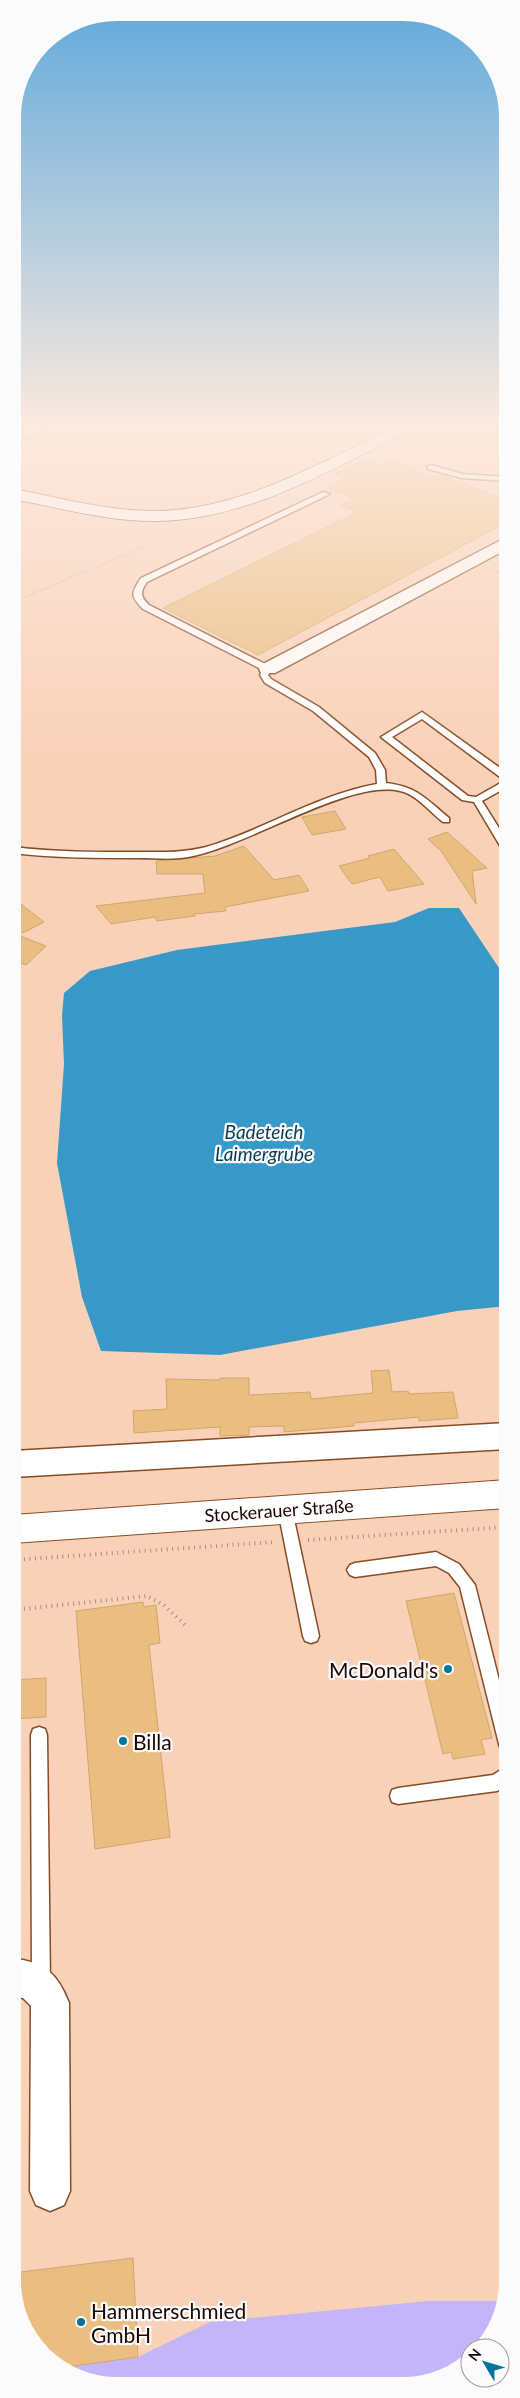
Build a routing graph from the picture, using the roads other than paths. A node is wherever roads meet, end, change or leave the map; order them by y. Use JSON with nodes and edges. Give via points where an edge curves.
{"nodes":[{"id":1,"x":231,"y":539,"type":"edge"},
{"id":2,"x":499,"y":546,"type":"edge"},
{"id":3,"x":268,"y":669,"type":"junction"},
{"id":4,"x":499,"y":772,"type":"edge"},
{"id":5,"x":381,"y":787,"type":"junction"},
{"id":6,"x":499,"y":788,"type":"edge"},
{"id":7,"x":477,"y":800,"type":"junction"},
{"id":8,"x":446,"y":820,"type":"dead end"},
{"id":9,"x":499,"y":836,"type":"edge"},
{"id":10,"x":21,"y":851,"type":"edge"},
{"id":11,"x":499,"y":1436,"type":"edge"},
{"id":12,"x":21,"y":1464,"type":"edge"},
{"id":13,"x":499,"y":1495,"type":"edge"},
{"id":14,"x":285,"y":1510,"type":"junction"},
{"id":15,"x":21,"y":1528,"type":"edge"},
{"id":16,"x":355,"y":1570,"type":"dead end"},
{"id":17,"x":311,"y":1636,"type":"dead end"},
{"id":18,"x":499,"y":1713,"type":"edge"},
{"id":19,"x":39,"y":1736,"type":"dead end"},
{"id":20,"x":499,"y":1782,"type":"edge"},
{"id":21,"x":398,"y":1796,"type":"dead end"},
{"id":22,"x":27,"y":1983,"type":"edge"},
{"id":23,"x":50,"y":2191,"type":"dead end"}],
"edges":[{"from":1,"to":3,"type":"lane","via":[[144,580],[137,590],[138,599],[146,608]]},
{"from":2,"to":3,"type":"street"},
{"from":3,"to":5,"type":"lane","via":[[264,675],[268,681],[316,709],[372,755],[382,776]]},
{"from":4,"to":7,"type":"lane","via":[[422,715],[386,737],[465,798]]},
{"from":5,"to":8,"type":"lane","via":[[411,792]]},
{"from":5,"to":10,"type":"lane","via":[[350,791],[230,843],[187,854],[82,857]]},
{"from":6,"to":7,"type":"lane"},
{"from":7,"to":9,"type":"lane"},
{"from":11,"to":12,"type":"street"},
{"from":13,"to":14,"type":"main road","name":"Stockerauer Straße"},
{"from":14,"to":15,"type":"main road","name":"Stockerauer Straße"},
{"from":14,"to":17,"type":"lane"},
{"from":16,"to":18,"type":"lane","via":[[436,1558],[460,1572]]},
{"from":19,"to":22,"type":"lane"},
{"from":20,"to":21,"type":"lane"},
{"from":22,"to":23,"type":"street","via":[[50,2002]]}]}
